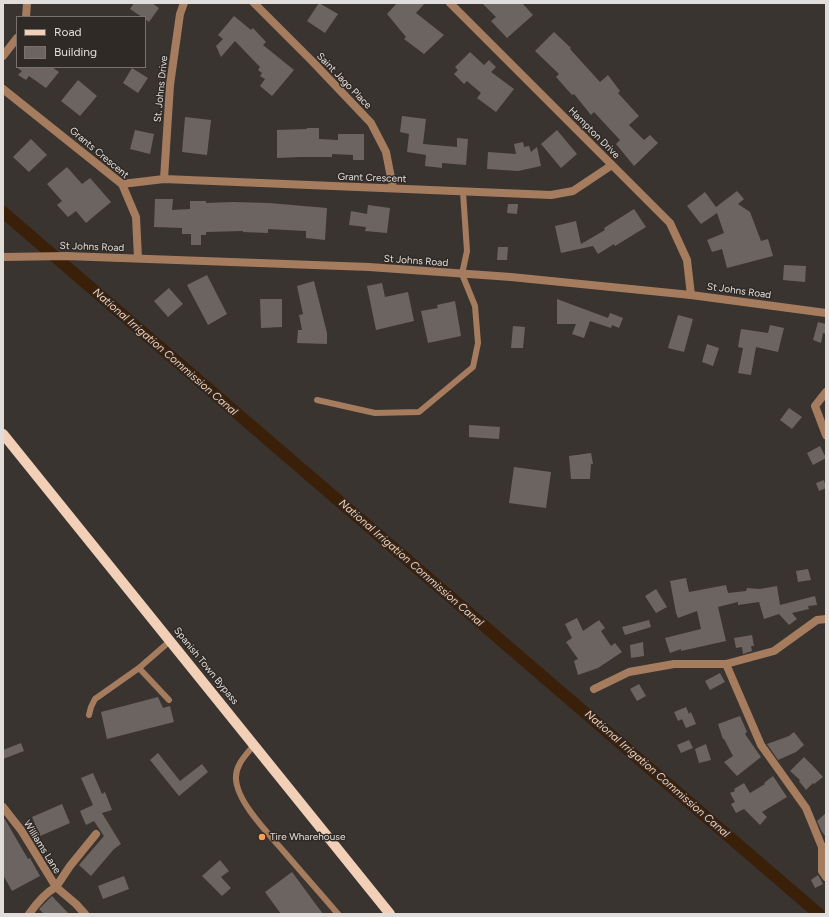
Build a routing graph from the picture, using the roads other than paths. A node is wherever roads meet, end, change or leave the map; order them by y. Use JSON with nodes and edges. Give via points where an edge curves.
{"nodes":[{"id":1,"x":26,"y":3,"type":"edge"},
{"id":2,"x":184,"y":3,"type":"edge"},
{"id":3,"x":254,"y":3,"type":"edge"},
{"id":4,"x":450,"y":3,"type":"edge"},
{"id":5,"x":26,"y":16,"type":"edge"},
{"id":6,"x":16,"y":39,"type":"edge"},
{"id":7,"x":3,"y":56,"type":"edge"},
{"id":8,"x":3,"y":89,"type":"edge"},
{"id":9,"x":612,"y":166,"type":"junction"},
{"id":10,"x":164,"y":179,"type":"junction"},
{"id":11,"x":122,"y":184,"type":"junction"},
{"id":12,"x":393,"y":188,"type":"junction"},
{"id":13,"x":463,"y":192,"type":"junction"},
{"id":14,"x":3,"y":257,"type":"edge"},
{"id":15,"x":138,"y":258,"type":"junction"},
{"id":16,"x":462,"y":274,"type":"junction"},
{"id":17,"x":691,"y":295,"type":"junction"},
{"id":18,"x":826,"y":313,"type":"edge"},
{"id":19,"x":826,"y":392,"type":"edge"},
{"id":20,"x":317,"y":400,"type":"dead end"},
{"id":21,"x":3,"y":434,"type":"edge"},
{"id":22,"x":826,"y":435,"type":"edge"},
{"id":23,"x":826,"y":619,"type":"edge"},
{"id":24,"x":170,"y":641,"type":"junction"},
{"id":25,"x":726,"y":664,"type":"junction"},
{"id":26,"x":139,"y":668,"type":"junction"},
{"id":27,"x":594,"y":689,"type":"dead end"},
{"id":28,"x":169,"y":700,"type":"dead end"},
{"id":29,"x":89,"y":715,"type":"dead end"},
{"id":30,"x":254,"y":745,"type":"junction"},
{"id":31,"x":3,"y":807,"type":"edge"},
{"id":32,"x":96,"y":834,"type":"dead end"},
{"id":33,"x":826,"y":876,"type":"edge"},
{"id":34,"x":56,"y":887,"type":"junction"},
{"id":35,"x":29,"y":914,"type":"edge"},
{"id":36,"x":85,"y":914,"type":"edge"},
{"id":37,"x":338,"y":914,"type":"edge"},
{"id":38,"x":390,"y":914,"type":"edge"}],
"edges":[{"from":1,"to":5,"type":"street"},
{"from":2,"to":10,"type":"street","name":"St. Johns Drive","via":[[180,14],[170,85]]},
{"from":3,"to":12,"type":"street","name":"Saint Jago Place","via":[[371,123],[386,152]]},
{"from":4,"to":9,"type":"street","name":"Hampton Drive"},
{"from":6,"to":7,"type":"street"},
{"from":8,"to":11,"type":"street","name":"Grants Crescent"},
{"from":9,"to":13,"type":"street","name":"Grant Crescent","via":[[573,191],[551,196]]},
{"from":9,"to":17,"type":"street","name":"Hampton Drive","via":[[670,223],[686,260]]},
{"from":10,"to":11,"type":"street","name":"Grant Crescent"},
{"from":10,"to":12,"type":"street","name":"Grant Crescent"},
{"from":11,"to":15,"type":"street","name":"Grants Crescent","via":[[136,217]]},
{"from":12,"to":13,"type":"street","name":"Grant Crescent"},
{"from":13,"to":16,"type":"lane","via":[[467,251]]},
{"from":14,"to":15,"type":"street","name":"St Johns Road"},
{"from":15,"to":16,"type":"street","name":"St Johns Road","via":[[369,267]]},
{"from":16,"to":17,"type":"street","name":"St Johns Road"},
{"from":16,"to":20,"type":"lane","via":[[475,306],[478,343],[473,367],[419,412],[375,413]]},
{"from":17,"to":18,"type":"street","name":"St Johns Road"},
{"from":19,"to":22,"type":"street","via":[[815,406]]},
{"from":21,"to":24,"type":"main road","name":"Spanish Town Bypass"},
{"from":23,"to":25,"type":"street","via":[[817,620],[774,651]]},
{"from":24,"to":26,"type":"lane"},
{"from":24,"to":30,"type":"main road","name":"Spanish Town Bypass"},
{"from":25,"to":27,"type":"street","via":[[674,664],[630,672]]},
{"from":25,"to":33,"type":"street","via":[[761,745],[806,808],[822,846],[822,871]]},
{"from":26,"to":28,"type":"lane"},
{"from":26,"to":29,"type":"lane","via":[[95,699]]},
{"from":30,"to":37,"type":"lane","via":[[240,762],[236,777],[237,787],[258,821]]},
{"from":30,"to":38,"type":"main road","name":"Spanish Town Bypass"},
{"from":31,"to":34,"type":"street","name":"Williams Lane","via":[[21,830]]},
{"from":32,"to":34,"type":"street"},
{"from":34,"to":35,"type":"street","name":"Williams Lane","via":[[37,903]]},
{"from":34,"to":36,"type":"street"}]}
